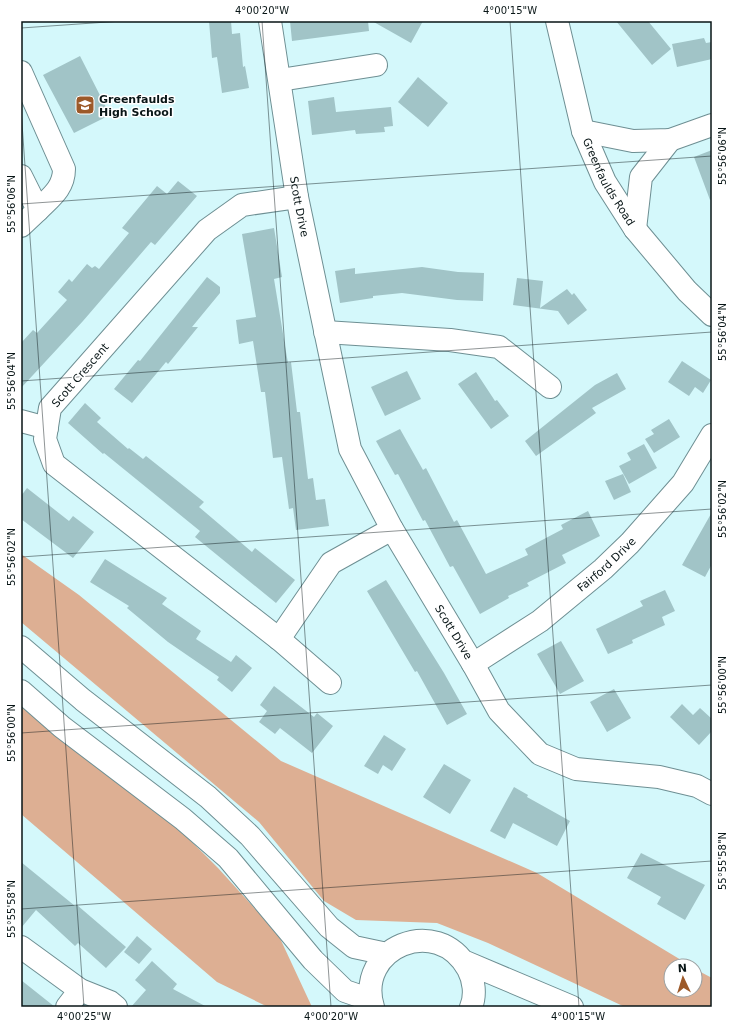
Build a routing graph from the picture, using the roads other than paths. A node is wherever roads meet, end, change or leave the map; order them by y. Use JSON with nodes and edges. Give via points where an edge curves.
{"nodes":[{"id":1,"x":270,"y":21,"type":"edge"},
{"id":2,"x":557,"y":21,"type":"edge"},
{"id":3,"x":376,"y":65,"type":"dead end"},
{"id":4,"x":21,"y":72,"type":"edge"},
{"id":5,"x":280,"y":80,"type":"junction"},
{"id":6,"x":712,"y":125,"type":"edge"},
{"id":7,"x":583,"y":131,"type":"junction"},
{"id":8,"x":670,"y":140,"type":"junction"},
{"id":9,"x":21,"y":176,"type":"edge"},
{"id":10,"x":297,"y":197,"type":"junction"},
{"id":11,"x":38,"y":210,"type":"junction"},
{"id":12,"x":21,"y":226,"type":"edge"},
{"id":13,"x":635,"y":229,"type":"junction"},
{"id":14,"x":712,"y":315,"type":"edge"},
{"id":15,"x":325,"y":332,"type":"junction"},
{"id":16,"x":550,"y":387,"type":"dead end"},
{"id":17,"x":21,"y":421,"type":"edge"},
{"id":18,"x":47,"y":428,"type":"junction"},
{"id":19,"x":712,"y":435,"type":"edge"},
{"id":20,"x":392,"y":529,"type":"junction"},
{"id":21,"x":279,"y":639,"type":"junction"},
{"id":22,"x":21,"y":647,"type":"edge"},
{"id":23,"x":472,"y":664,"type":"junction"},
{"id":24,"x":330,"y":683,"type":"dead end"},
{"id":25,"x":21,"y":691,"type":"edge"},
{"id":26,"x":712,"y":794,"type":"edge"},
{"id":27,"x":21,"y":947,"type":"edge"},
{"id":28,"x":387,"y":954,"type":"junction"},
{"id":29,"x":463,"y":961,"type":"junction"},
{"id":30,"x":74,"y":999,"type":"edge"},
{"id":31,"x":372,"y":1003,"type":"edge"},
{"id":32,"x":116,"y":1007,"type":"edge"},
{"id":33,"x":471,"y":1007,"type":"edge"},
{"id":34,"x":572,"y":1007,"type":"edge"}],
"edges":[{"from":1,"to":5,"type":"street","name":"Scott Drive"},
{"from":2,"to":7,"type":"street","name":"Greenfaulds Road"},
{"from":3,"to":5,"type":"street"},
{"from":4,"to":11,"type":"street","via":[[64,169],[60,186]]},
{"from":5,"to":10,"type":"street","name":"Scott Drive"},
{"from":6,"to":8,"type":"street"},
{"from":7,"to":8,"type":"street","via":[[633,141]]},
{"from":7,"to":13,"type":"street","name":"Greenfaulds Road","via":[[605,182]]},
{"from":8,"to":13,"type":"street","via":[[641,177]]},
{"from":9,"to":11,"type":"street"},
{"from":10,"to":15,"type":"street","name":"Scott Drive"},
{"from":10,"to":18,"type":"street","name":"Scott Crescent","via":[[242,205],[207,230],[50,408]]},
{"from":11,"to":12,"type":"street"},
{"from":13,"to":14,"type":"street","name":"Greenfaulds Road","via":[[687,291]]},
{"from":15,"to":16,"type":"street","via":[[450,340],[499,347]]},
{"from":15,"to":20,"type":"street","name":"Scott Drive","via":[[350,449]]},
{"from":17,"to":18,"type":"street"},
{"from":18,"to":21,"type":"street","name":"Scott Crescent","via":[[45,439],[54,464]]},
{"from":19,"to":23,"type":"street","name":"Fairford Drive","via":[[683,483],[630,543],[603,569],[540,621]]},
{"from":20,"to":21,"type":"street","via":[[331,563]]},
{"from":20,"to":23,"type":"street","name":"Scott Drive"},
{"from":21,"to":24,"type":"street","name":"Scott Crescent"},
{"from":22,"to":28,"type":"street","via":[[83,700],[208,797],[250,836],[329,927],[354,947]]},
{"from":23,"to":26,"type":"street","name":"Scott Drive","via":[[499,711],[540,754],[576,769],[659,778],[697,786]]},
{"from":25,"to":31,"type":"street","via":[[62,727],[183,819],[228,858],[313,960],[345,991]]},
{"from":27,"to":30,"type":"street"},
{"from":28,"to":29,"type":"street","via":[[399,945],[427,940],[453,950]]},
{"from":28,"to":31,"type":"street","via":[[376,967],[371,983]]},
{"from":29,"to":33,"type":"street","via":[[471,974],[474,989]]},
{"from":29,"to":34,"type":"street"},
{"from":30,"to":32,"type":"street","via":[[110,1002]]}]}
